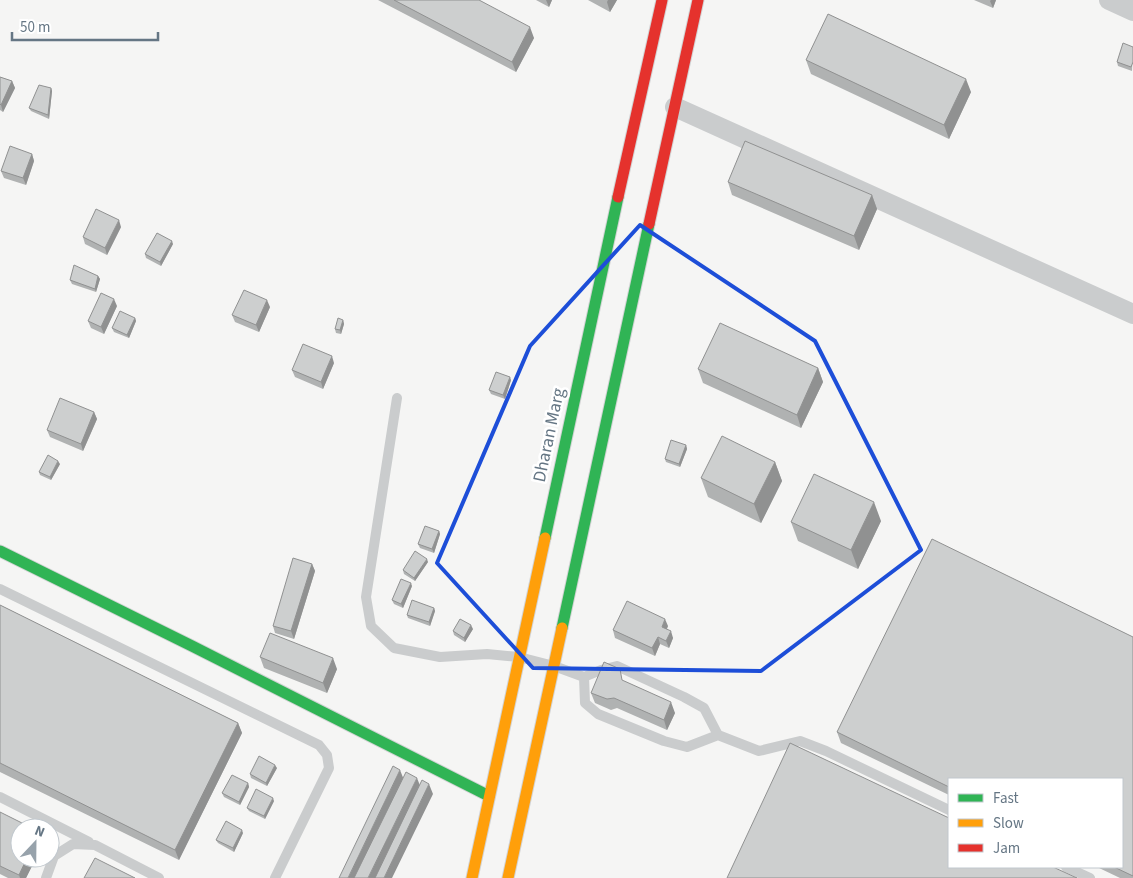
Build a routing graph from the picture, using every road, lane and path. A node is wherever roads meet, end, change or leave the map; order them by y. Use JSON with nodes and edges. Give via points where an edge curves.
{"nodes":[{"id":1,"x":662,"y":0,"type":"edge"},
{"id":2,"x":698,"y":0,"type":"edge"},
{"id":3,"x":1109,"y":0,"type":"edge"},
{"id":4,"x":1133,"y":11,"type":"edge"},
{"id":5,"x":675,"y":107,"type":"junction"},
{"id":6,"x":1133,"y":314,"type":"edge"},
{"id":7,"x":397,"y":398,"type":"dead end"},
{"id":8,"x":0,"y":552,"type":"edge"},
{"id":9,"x":0,"y":589,"type":"edge"},
{"id":10,"x":519,"y":657,"type":"junction"},
{"id":11,"x":554,"y":666,"type":"junction"},
{"id":12,"x":584,"y":677,"type":"junction"},
{"id":13,"x":718,"y":735,"type":"junction"},
{"id":14,"x":489,"y":796,"type":"junction"},
{"id":15,"x":0,"y":797,"type":"edge"},
{"id":16,"x":948,"y":810,"type":"edge"},
{"id":17,"x":95,"y":845,"type":"junction"},
{"id":18,"x":1068,"y":868,"type":"edge"},
{"id":19,"x":46,"y":878,"type":"edge"},
{"id":20,"x":159,"y":878,"type":"edge"},
{"id":21,"x":275,"y":878,"type":"edge"},
{"id":22,"x":472,"y":878,"type":"edge"},
{"id":23,"x":508,"y":878,"type":"edge"},
{"id":24,"x":1090,"y":878,"type":"edge"}],
"edges":[{"from":1,"to":10,"type":"main road","name":"Dharan Marg"},
{"from":2,"to":5,"type":"main road"},
{"from":3,"to":4,"type":"street"},
{"from":5,"to":6,"type":"street"},
{"from":5,"to":11,"type":"main road"},
{"from":7,"to":10,"type":"lane","via":[[366,597],[371,626],[394,648],[440,657],[487,654]]},
{"from":8,"to":14,"type":"main road"},
{"from":9,"to":21,"type":"lane","via":[[319,745],[327,755],[329,768]]},
{"from":10,"to":11,"type":"lane"},
{"from":10,"to":14,"type":"main road","name":"Dharan Marg"},
{"from":11,"to":12,"type":"lane"},
{"from":11,"to":23,"type":"main road"},
{"from":12,"to":13,"type":"lane","via":[[617,666],[704,708]]},
{"from":12,"to":13,"type":"lane","via":[[585,703],[598,714],[664,741],[687,746]]},
{"from":13,"to":16,"type":"lane","via":[[759,751],[800,741]]},
{"from":14,"to":22,"type":"main road","name":"Dharan Marg"},
{"from":15,"to":17,"type":"lane"},
{"from":17,"to":19,"type":"lane","via":[[73,844],[54,856]]},
{"from":17,"to":20,"type":"lane"},
{"from":18,"to":24,"type":"lane"}]}
